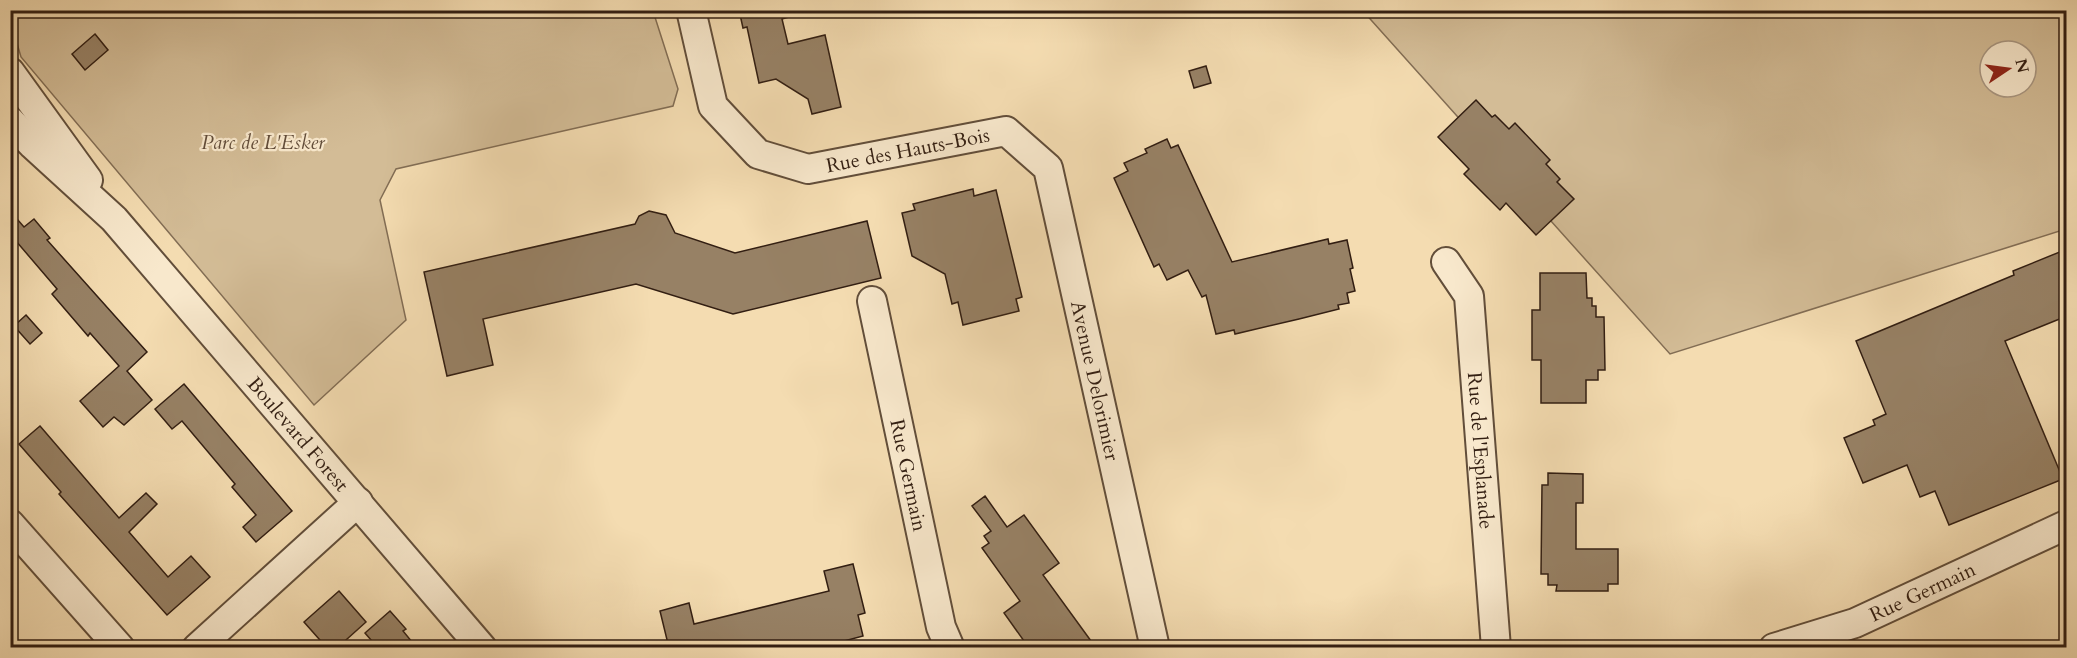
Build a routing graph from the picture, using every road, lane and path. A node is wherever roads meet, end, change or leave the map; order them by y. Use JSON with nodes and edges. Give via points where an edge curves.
{"nodes":[{"id":1,"x":691,"y":10,"type":"edge"},
{"id":2,"x":10,"y":72,"type":"edge"},
{"id":3,"x":10,"y":122,"type":"edge"},
{"id":4,"x":1006,"y":131,"type":"joint"},
{"id":5,"x":114,"y":219,"type":"junction"},
{"id":6,"x":1446,"y":262,"type":"dead end"},
{"id":7,"x":872,"y":301,"type":"dead end"},
{"id":8,"x":358,"y":502,"type":"junction"},
{"id":9,"x":10,"y":524,"type":"edge"},
{"id":10,"x":2067,"y":525,"type":"edge"},
{"id":11,"x":120,"y":648,"type":"edge"},
{"id":12,"x":197,"y":648,"type":"edge"},
{"id":13,"x":482,"y":648,"type":"edge"},
{"id":14,"x":950,"y":648,"type":"edge"},
{"id":15,"x":1155,"y":648,"type":"edge"},
{"id":16,"x":1496,"y":648,"type":"edge"},
{"id":17,"x":1774,"y":648,"type":"edge"}],
"edges":[{"from":1,"to":4,"type":"street","name":"Rue des Hauts-Bois","via":[[713,105],[758,154],[808,169]]},
{"from":2,"to":5,"type":"street","name":"Boulevard Forest"},
{"from":3,"to":5,"type":"street","name":"Boulevard Forest"},
{"from":4,"to":15,"type":"street","name":"Avenue Delorimier","via":[[1048,168]]},
{"from":5,"to":8,"type":"street","name":"Boulevard Forest"},
{"from":6,"to":16,"type":"street","name":"Rue de l'Esplanade","via":[[1469,296]]},
{"from":7,"to":14,"type":"street","name":"Rue Germain","via":[[941,627]]},
{"from":8,"to":12,"type":"street"},
{"from":8,"to":13,"type":"street","name":"Boulevard Forest"},
{"from":9,"to":11,"type":"street"},
{"from":10,"to":17,"type":"street","name":"Rue Germain","via":[[1855,623]]}]}
